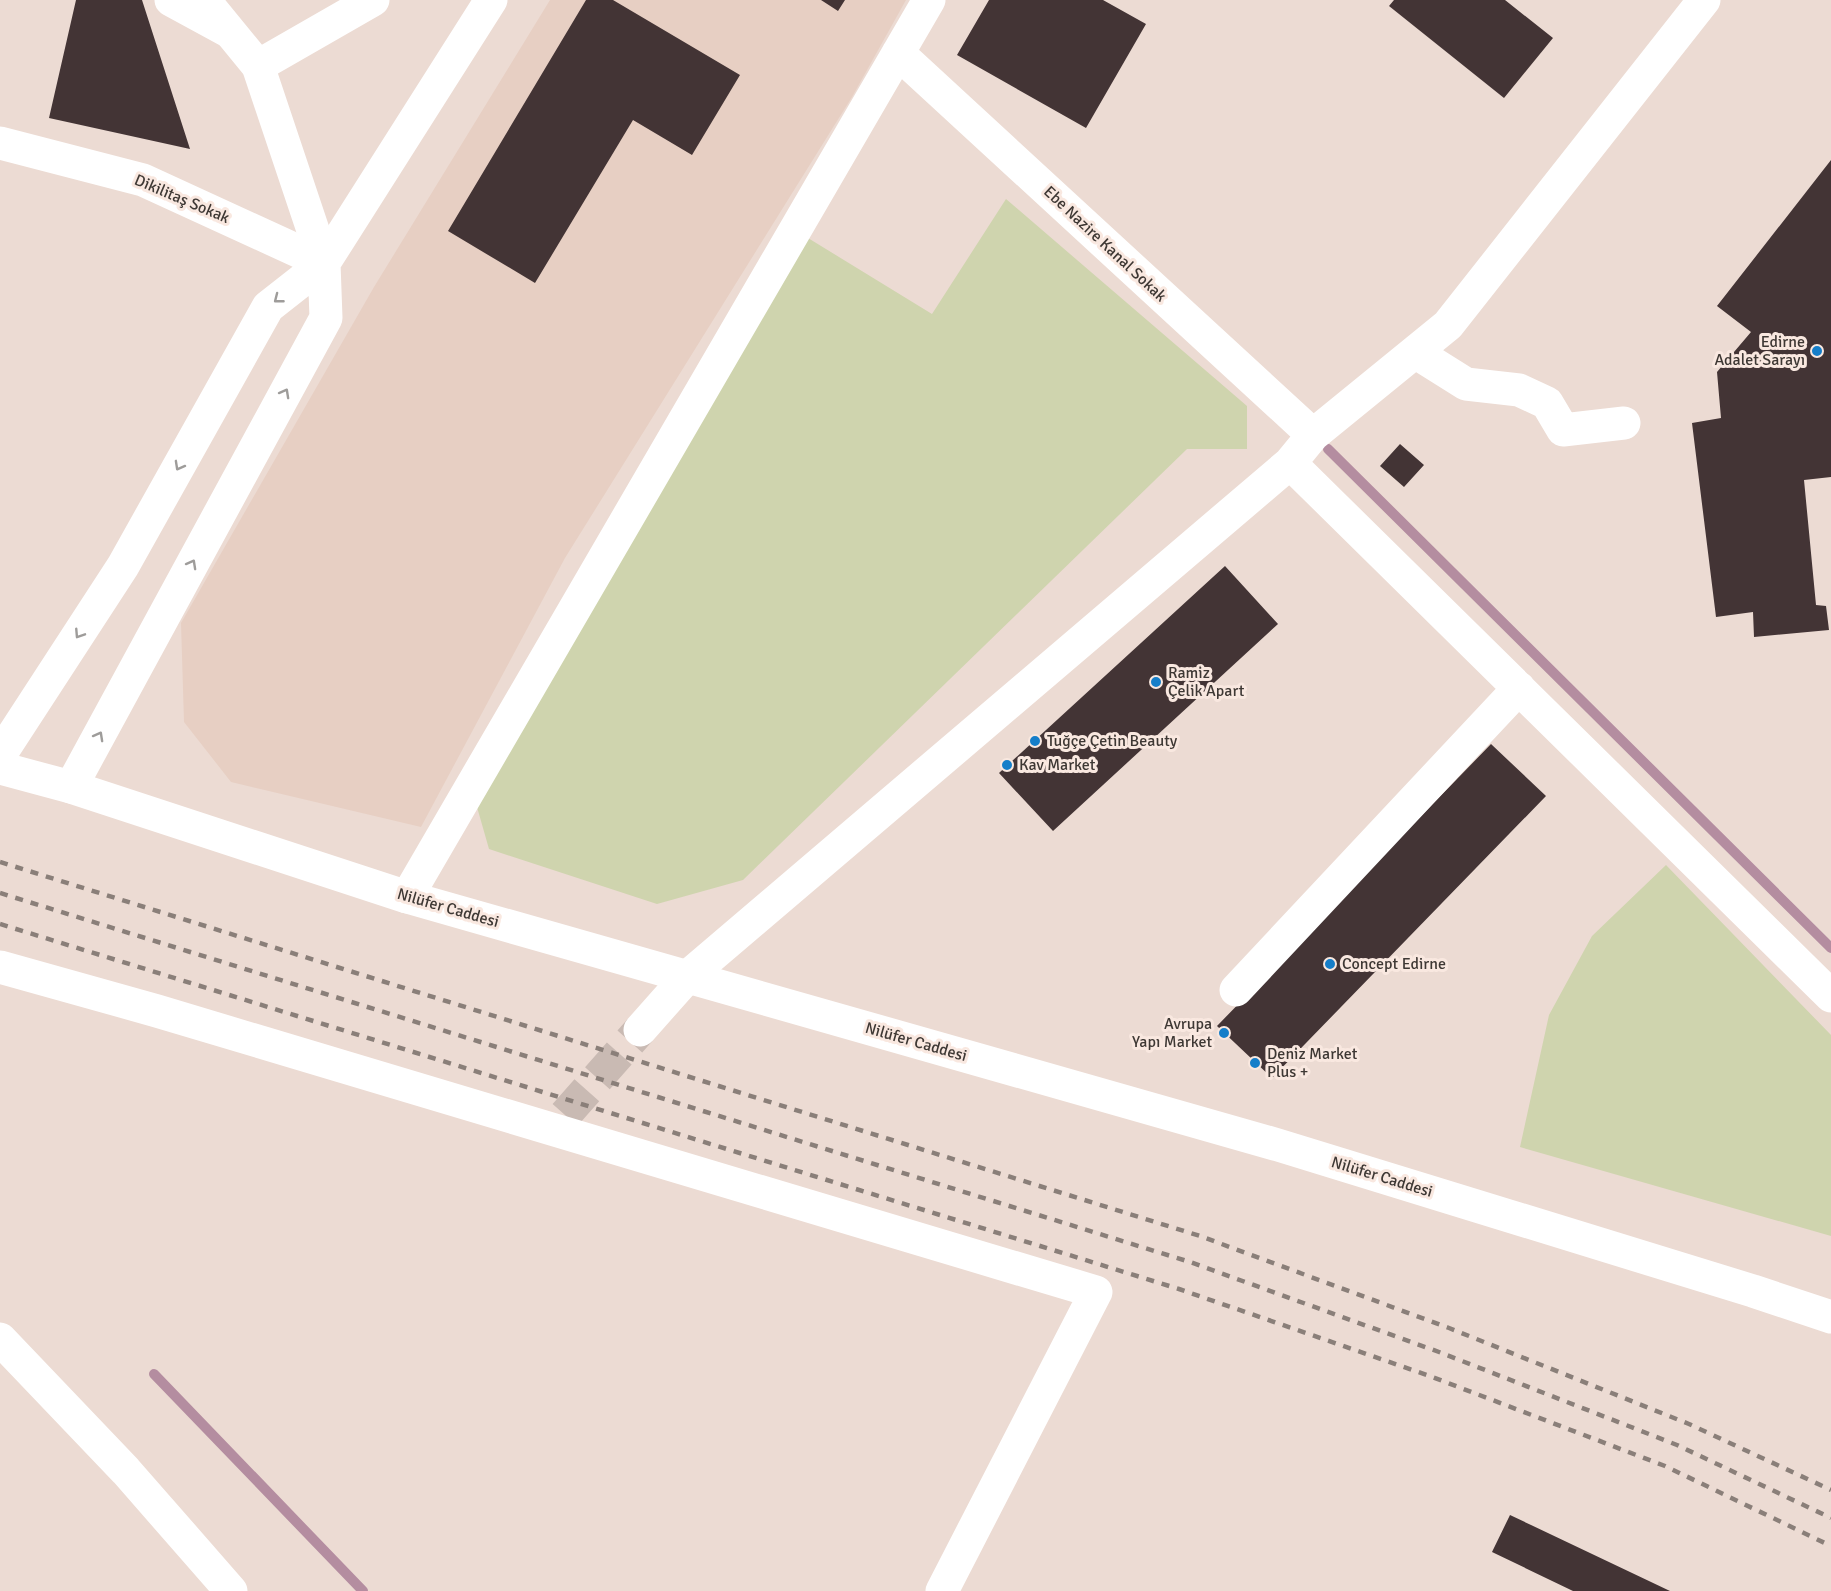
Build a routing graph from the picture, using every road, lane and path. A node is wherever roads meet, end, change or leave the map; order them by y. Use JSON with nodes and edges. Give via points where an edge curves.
{"nodes":[{"id":1,"x":171,"y":0,"type":"edge"},
{"id":2,"x":204,"y":0,"type":"edge"},
{"id":3,"x":373,"y":0,"type":"edge"},
{"id":4,"x":491,"y":0,"type":"edge"},
{"id":5,"x":929,"y":0,"type":"edge"},
{"id":6,"x":1704,"y":0,"type":"edge"},
{"id":7,"x":230,"y":16,"type":"edge"},
{"id":8,"x":898,"y":53,"type":"junction"},
{"id":9,"x":258,"y":66,"type":"junction"},
{"id":10,"x":0,"y":143,"type":"edge"},
{"id":11,"x":324,"y":263,"type":"junction"},
{"id":12,"x":1415,"y":352,"type":"junction"},
{"id":13,"x":1624,"y":423,"type":"dead end"},
{"id":14,"x":1313,"y":435,"type":"junction"},
{"id":15,"x":1290,"y":463,"type":"junction"},
{"id":16,"x":1519,"y":688,"type":"junction"},
{"id":17,"x":0,"y":755,"type":"edge"},
{"id":18,"x":0,"y":768,"type":"edge"},
{"id":19,"x":71,"y":787,"type":"junction"},
{"id":20,"x":407,"y":897,"type":"junction"},
{"id":21,"x":0,"y":966,"type":"edge"},
{"id":22,"x":687,"y":977,"type":"junction"},
{"id":23,"x":1236,"y":990,"type":"dead end"},
{"id":24,"x":1831,"y":996,"type":"edge"},
{"id":25,"x":640,"y":1030,"type":"tunnel mouth"},
{"id":26,"x":1831,"y":1317,"type":"edge"},
{"id":27,"x":0,"y":1339,"type":"edge"},
{"id":28,"x":231,"y":1591,"type":"edge"},
{"id":29,"x":942,"y":1591,"type":"edge"}],
"edges":[{"from":1,"to":7,"type":"street"},
{"from":2,"to":7,"type":"street"},
{"from":3,"to":9,"type":"street"},
{"from":4,"to":11,"type":"street"},
{"from":5,"to":8,"type":"street"},
{"from":6,"to":12,"type":"street","via":[[1449,325]]},
{"from":7,"to":9,"type":"street"},
{"from":8,"to":14,"type":"street","name":"Ebe Nazire Kanal Sokak"},
{"from":8,"to":20,"type":"street"},
{"from":9,"to":11,"type":"street"},
{"from":10,"to":11,"type":"street","name":"Dikilitaş Sokak","via":[[143,180]]},
{"from":11,"to":17,"type":"street","one_way":true,"via":[[268,307],[123,566]]},
{"from":19,"to":11,"type":"street","one_way":true,"via":[[326,318]]},
{"from":12,"to":13,"type":"street","via":[[1466,384],[1518,390],[1547,403],[1563,430]]},
{"from":12,"to":14,"type":"street"},
{"from":14,"to":15,"type":"street"},
{"from":15,"to":16,"type":"street"},
{"from":15,"to":22,"type":"street"},
{"from":16,"to":23,"type":"street"},
{"from":16,"to":24,"type":"street"},
{"from":18,"to":19,"type":"street","name":"Nilüfer Caddesi"},
{"from":19,"to":20,"type":"street","name":"Nilüfer Caddesi"},
{"from":20,"to":22,"type":"street","name":"Nilüfer Caddesi"},
{"from":21,"to":29,"type":"street","via":[[558,1122],[1096,1292]]},
{"from":22,"to":25,"type":"street"},
{"from":22,"to":26,"type":"street","name":"Nilüfer Caddesi","via":[[1278,1145]]},
{"from":27,"to":28,"type":"street","via":[[126,1471]]}]}
